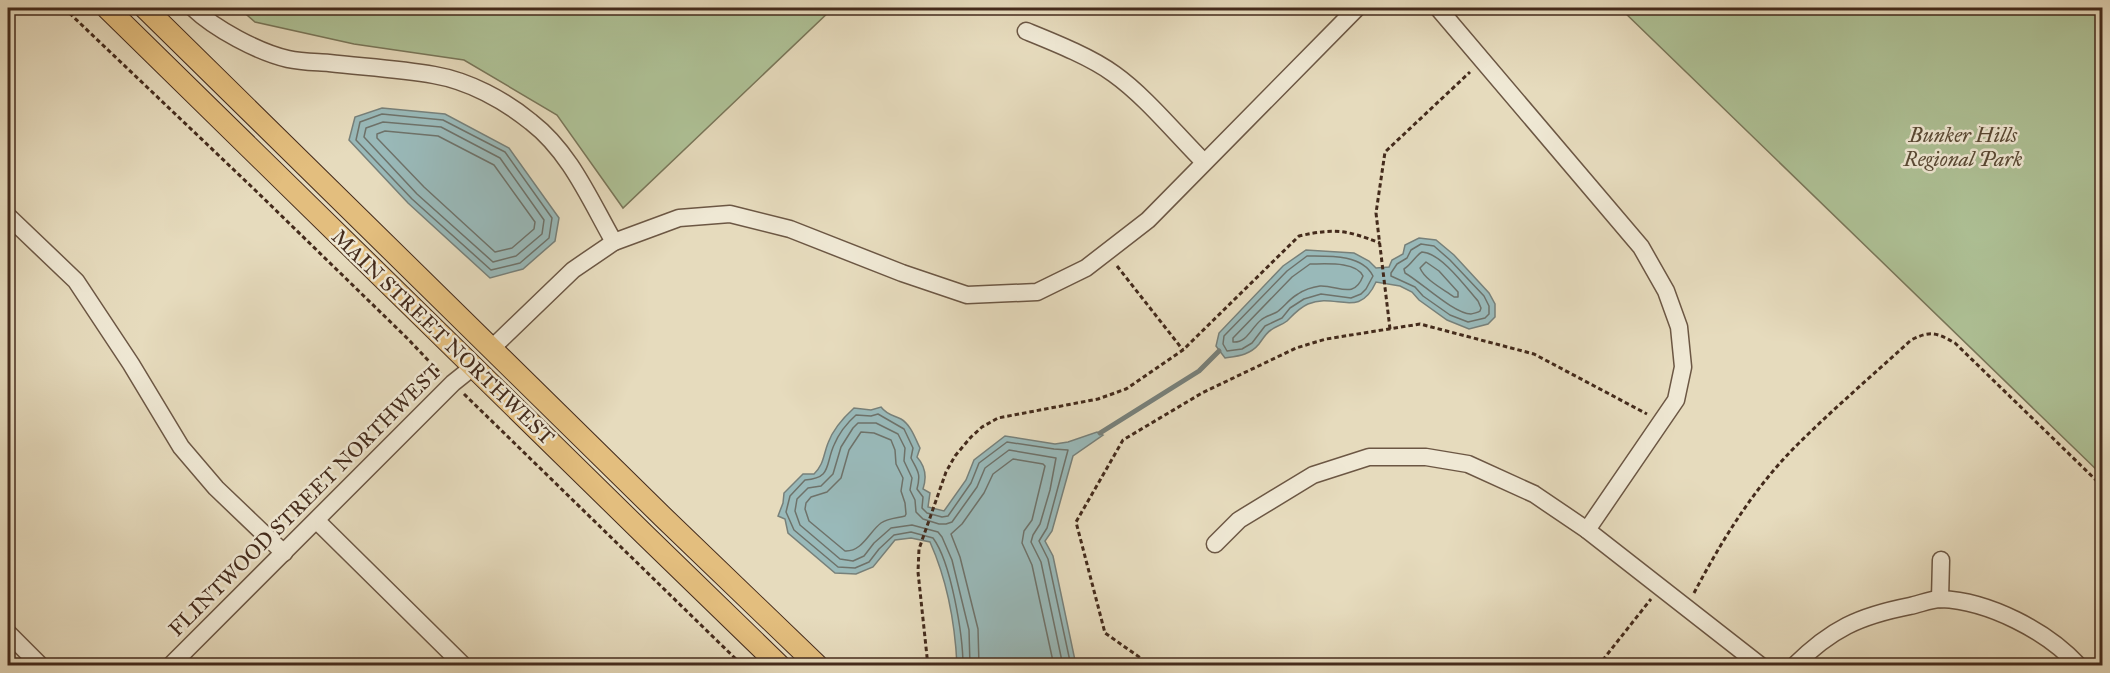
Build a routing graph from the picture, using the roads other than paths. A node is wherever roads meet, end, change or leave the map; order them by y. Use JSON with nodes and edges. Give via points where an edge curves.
{"nodes":[{"id":1,"x":107,"y":8,"type":"edge"},
{"id":2,"x":146,"y":8,"type":"edge"},
{"id":3,"x":193,"y":8,"type":"edge"},
{"id":4,"x":1357,"y":8,"type":"edge"},
{"id":5,"x":1438,"y":8,"type":"edge"},
{"id":6,"x":1026,"y":31,"type":"dead end"},
{"id":7,"x":1204,"y":162,"type":"junction"},
{"id":8,"x":8,"y":216,"type":"edge"},
{"id":9,"x":614,"y":242,"type":"junction"},
{"id":10,"x":491,"y":349,"type":"junction"},
{"id":11,"x":473,"y":367,"type":"junction"},
{"id":12,"x":317,"y":521,"type":"junction"},
{"id":13,"x":1587,"y":530,"type":"junction"},
{"id":14,"x":1215,"y":544,"type":"dead end"},
{"id":15,"x":284,"y":553,"type":"junction"},
{"id":16,"x":1941,"y":560,"type":"dead end"},
{"id":17,"x":1940,"y":599,"type":"junction"},
{"id":18,"x":8,"y":633,"type":"edge"},
{"id":19,"x":40,"y":666,"type":"edge"},
{"id":20,"x":170,"y":666,"type":"edge"},
{"id":21,"x":464,"y":666,"type":"edge"},
{"id":22,"x":780,"y":666,"type":"edge"},
{"id":23,"x":818,"y":666,"type":"edge"},
{"id":24,"x":1761,"y":666,"type":"edge"},
{"id":25,"x":1794,"y":666,"type":"edge"},
{"id":26,"x":2079,"y":666,"type":"edge"}],
"edges":[{"from":1,"to":11,"type":"main road","name":"MAIN STREET NORTHWEST"},
{"from":2,"to":10,"type":"main road","name":"MAIN STREET NORTHWEST"},
{"from":3,"to":9,"type":"street","via":[[239,40],[288,59],[435,75],[493,97],[532,123],[560,151]]},
{"from":4,"to":7,"type":"street"},
{"from":5,"to":13,"type":"street","via":[[1641,247],[1666,291],[1679,327],[1683,367],[1676,400]]},
{"from":6,"to":7,"type":"street","via":[[1114,74]]},
{"from":7,"to":9,"type":"street","via":[[1148,220],[1106,253],[1086,268],[1037,292],[968,295],[790,228],[730,214],[680,218]]},
{"from":8,"to":15,"type":"street","via":[[76,281],[181,447],[216,488]]},
{"from":9,"to":10,"type":"street","via":[[573,270]]},
{"from":10,"to":23,"type":"main road","name":"MAIN STREET NORTHWEST"},
{"from":11,"to":12,"type":"street","name":"FLINTWOOD STREET NORTHWEST"},
{"from":11,"to":22,"type":"main road","name":"MAIN STREET NORTHWEST"},
{"from":12,"to":15,"type":"street","name":"FLINTWOOD STREET NORTHWEST"},
{"from":12,"to":21,"type":"street"},
{"from":13,"to":14,"type":"street","via":[[1534,494],[1468,464],[1426,457],[1369,457],[1313,475],[1239,520]]},
{"from":13,"to":24,"type":"street"},
{"from":15,"to":20,"type":"street","name":"FLINTWOOD STREET NORTHWEST"},
{"from":16,"to":17,"type":"street"},
{"from":17,"to":25,"type":"street","via":[[1883,611],[1844,625],[1811,648]]},
{"from":17,"to":26,"type":"street","via":[[2005,614],[2043,634]]},
{"from":18,"to":19,"type":"street"}]}
